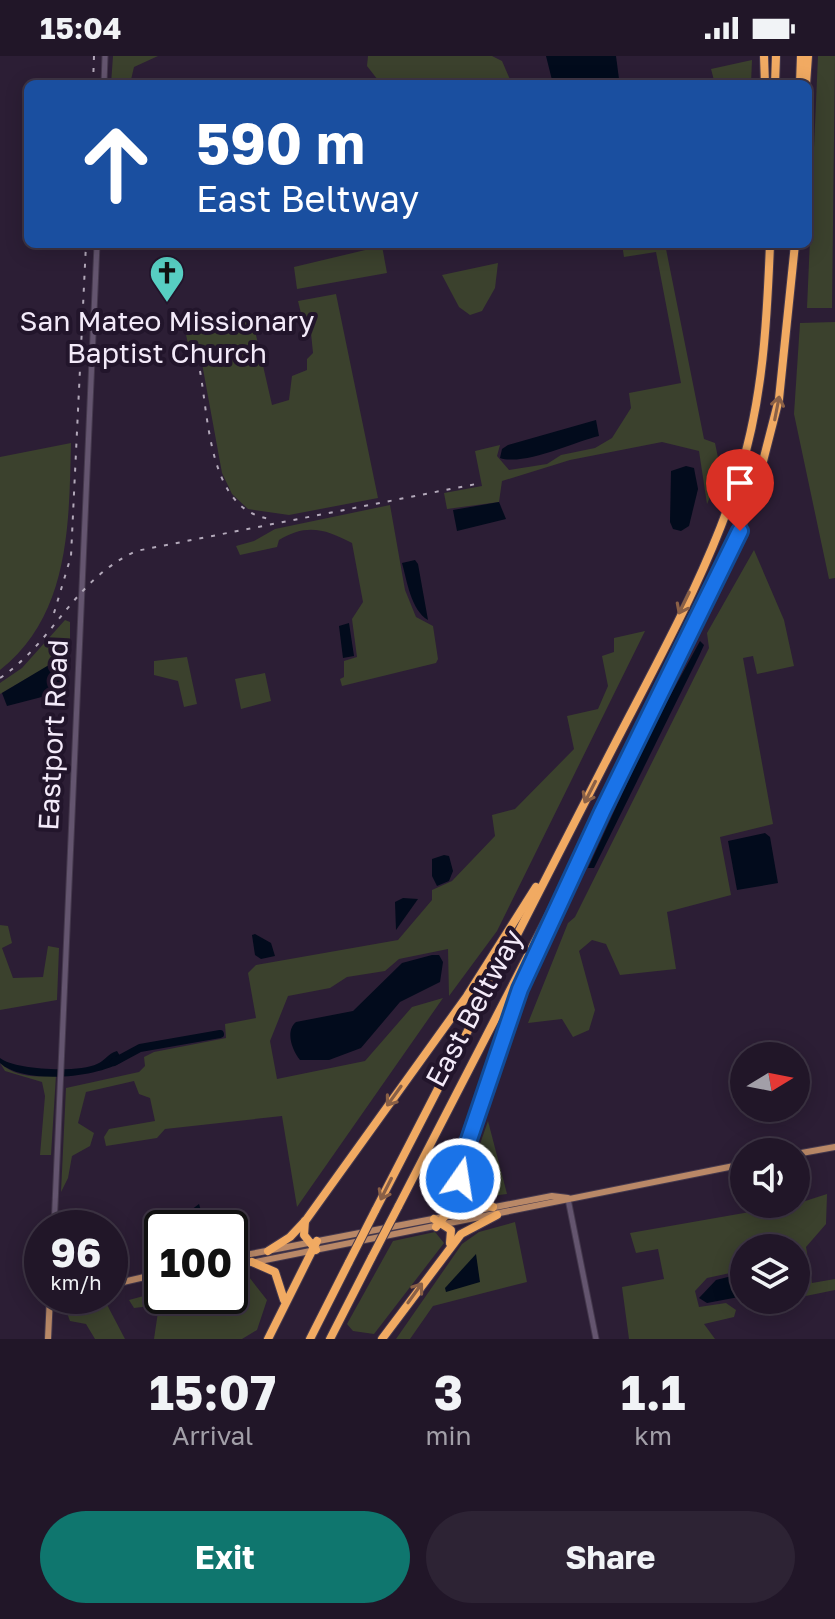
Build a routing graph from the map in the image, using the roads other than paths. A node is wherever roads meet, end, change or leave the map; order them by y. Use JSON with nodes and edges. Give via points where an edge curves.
{"nodes":[{"id":1,"x":105,"y":56,"type":"edge"},
{"id":2,"x":776,"y":56,"type":"edge"},
{"id":3,"x":801,"y":56,"type":"edge"},
{"id":4,"x":808,"y":56,"type":"edge"},
{"id":5,"x":764,"y":58,"type":"edge"},
{"id":6,"x":104,"y":80,"type":"edge"},
{"id":7,"x":765,"y":80,"type":"edge"},
{"id":8,"x":775,"y":80,"type":"edge"},
{"id":9,"x":803,"y":80,"type":"edge"},
{"id":10,"x":804,"y":80,"type":"edge"},
{"id":11,"x":97,"y":248,"type":"edge"},
{"id":12,"x":768,"y":248,"type":"edge"},
{"id":13,"x":795,"y":248,"type":"edge"},
{"id":14,"x":602,"y":812,"type":"junction"},
{"id":15,"x":563,"y":846,"type":"junction"},
{"id":16,"x":835,"y":1147,"type":"edge"},
{"id":17,"x":810,"y":1151,"type":"edge"},
{"id":18,"x":460,"y":1166,"type":"junction"},
{"id":19,"x":730,"y":1167,"type":"edge"},
{"id":20,"x":568,"y":1198,"type":"junction"},
{"id":21,"x":55,"y":1210,"type":"edge"},
{"id":22,"x":495,"y":1211,"type":"junction"},
{"id":23,"x":306,"y":1220,"type":"junction"},
{"id":24,"x":440,"y":1222,"type":"junction"},
{"id":25,"x":313,"y":1246,"type":"junction"},
{"id":26,"x":448,"y":1248,"type":"junction"},
{"id":27,"x":268,"y":1251,"type":"junction"},
{"id":28,"x":248,"y":1255,"type":"edge"},
{"id":29,"x":252,"y":1262,"type":"junction"},
{"id":30,"x":248,"y":1263,"type":"edge"},
{"id":31,"x":284,"y":1306,"type":"junction"},
{"id":32,"x":49,"y":1314,"type":"edge"},
{"id":33,"x":48,"y":1339,"type":"edge"},
{"id":34,"x":268,"y":1339,"type":"edge"},
{"id":35,"x":310,"y":1339,"type":"edge"},
{"id":36,"x":330,"y":1339,"type":"edge"},
{"id":37,"x":382,"y":1339,"type":"edge"},
{"id":38,"x":596,"y":1339,"type":"edge"}],
"edges":[{"from":1,"to":6,"type":"street"},
{"from":2,"to":8,"type":"highway"},
{"from":3,"to":9,"type":"highway"},
{"from":4,"to":10,"type":"highway"},
{"from":5,"to":7,"type":"highway"},
{"from":11,"to":21,"type":"street","name":"Eastport Road"},
{"from":12,"to":15,"type":"highway","name":"East Beltway","one_way":true,"via":[[756,407],[726,513]]},
{"from":14,"to":13,"type":"highway","name":"East Beltway","one_way":true,"via":[[752,504],[779,399]]},
{"from":14,"to":18,"type":"highway","via":[[520,989]]},
{"from":14,"to":36,"type":"highway","name":"East Beltway","bridge":true},
{"from":15,"to":23,"type":"highway","one_way":true,"via":[[467,996]]},
{"from":15,"to":35,"type":"highway","name":"East Beltway","one_way":true,"bridge":true},
{"from":16,"to":17,"type":"main road"},
{"from":18,"to":22,"type":"highway","via":[[468,1195]]},
{"from":18,"to":24,"type":"highway"},
{"from":19,"to":20,"type":"main road"},
{"from":20,"to":22,"type":"main road","via":[[552,1196]]},
{"from":20,"to":38,"type":"street"},
{"from":22,"to":24,"type":"main road"},
{"from":22,"to":26,"type":"highway"},
{"from":23,"to":25,"type":"highway","via":[[303,1230]]},
{"from":23,"to":27,"type":"highway"},
{"from":24,"to":25,"type":"main road"},
{"from":24,"to":26,"type":"highway","via":[[452,1237]]},
{"from":25,"to":27,"type":"main road"},
{"from":25,"to":29,"type":"main road"},
{"from":25,"to":31,"type":"highway"},
{"from":37,"to":26,"type":"highway","one_way":true},
{"from":27,"to":28,"type":"main road"},
{"from":29,"to":30,"type":"main road"},
{"from":29,"to":31,"type":"highway","via":[[275,1272]]},
{"from":31,"to":34,"type":"highway"},
{"from":32,"to":33,"type":"main road"}]}
